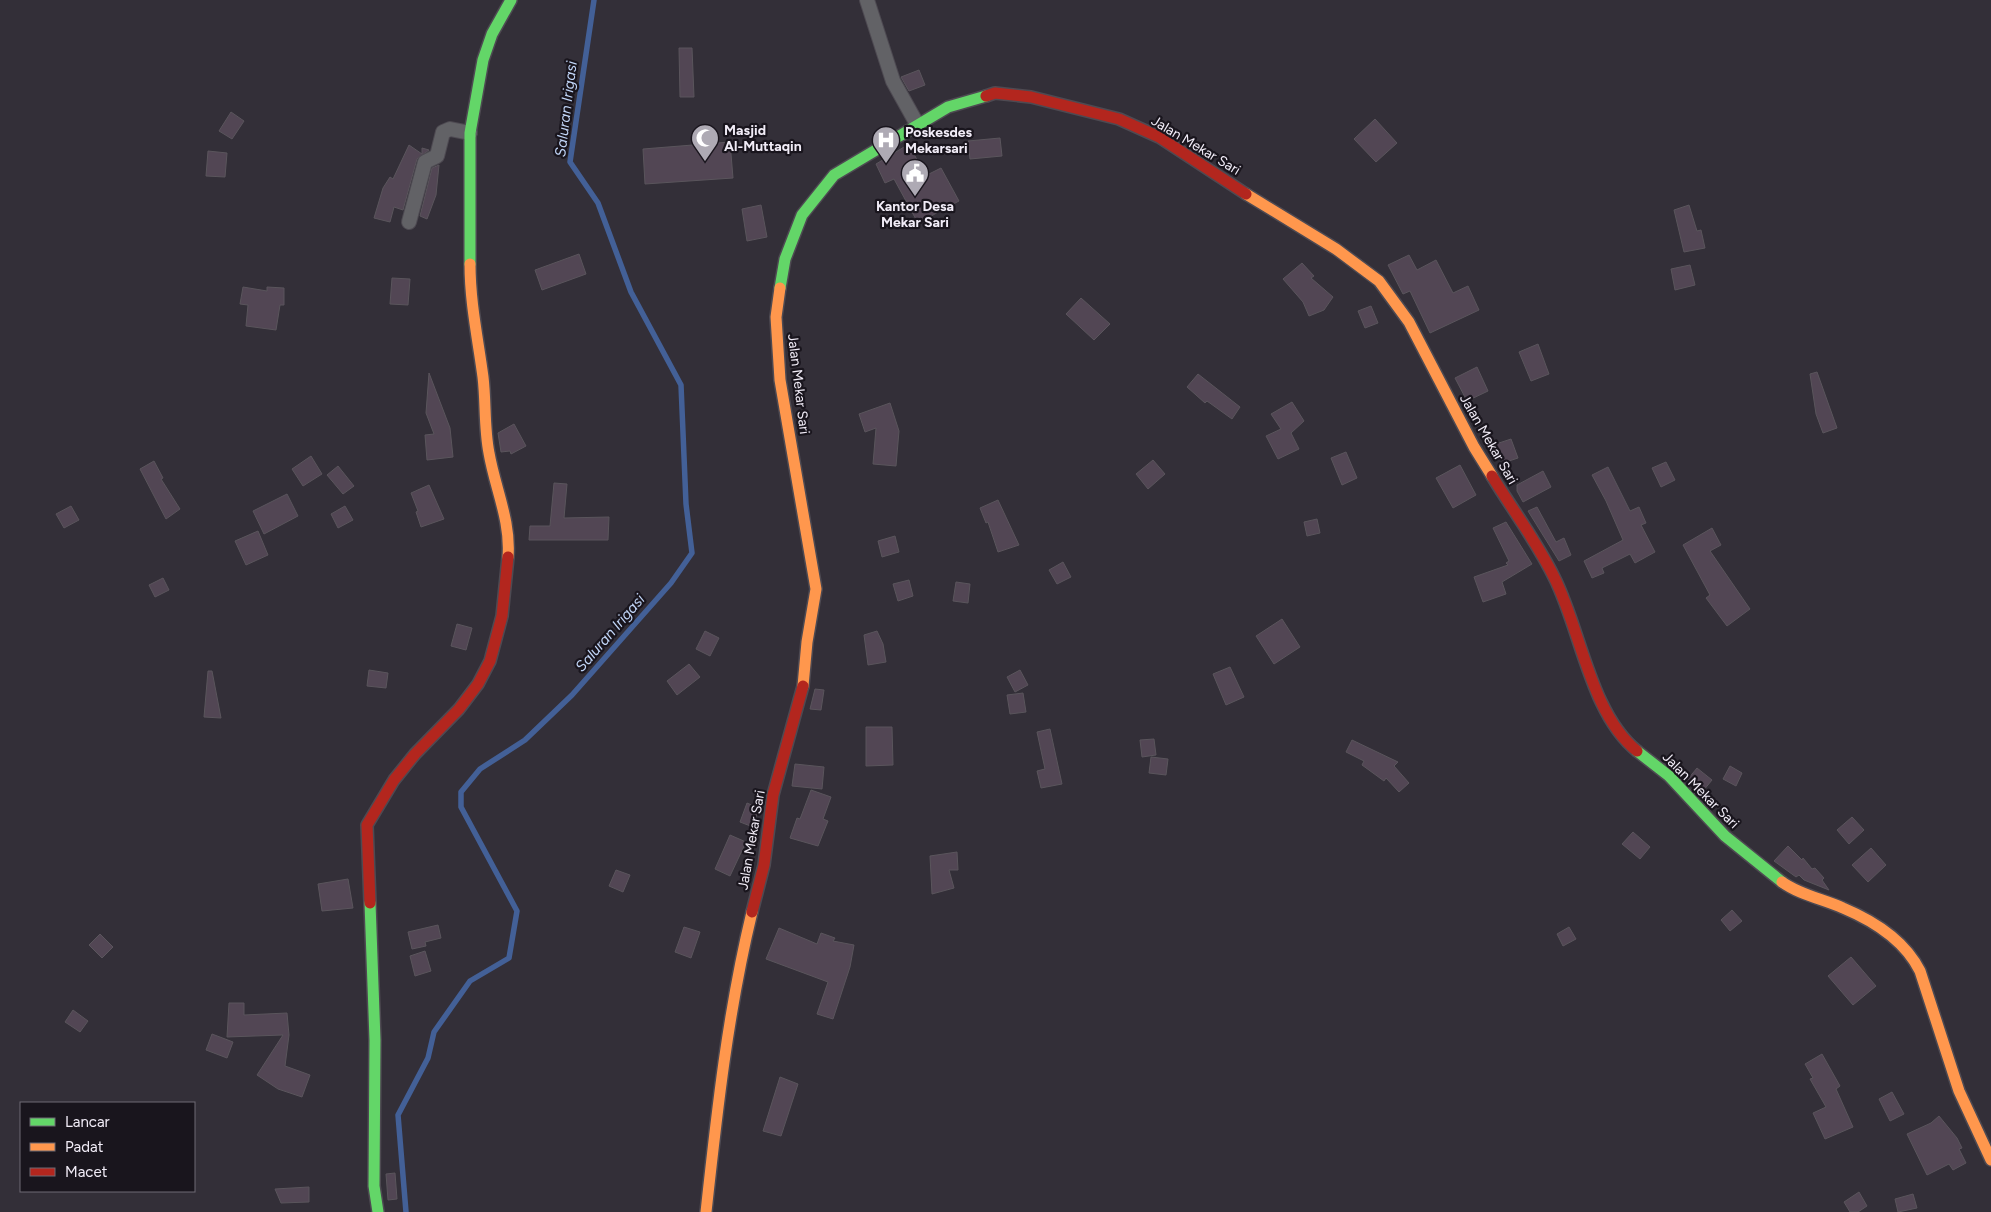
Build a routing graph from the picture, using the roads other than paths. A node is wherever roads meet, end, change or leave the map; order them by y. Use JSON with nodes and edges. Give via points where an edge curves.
{"nodes":[{"id":1,"x":511,"y":0,"type":"edge"},
{"id":2,"x":867,"y":0,"type":"edge"},
{"id":3,"x":917,"y":124,"type":"junction"},
{"id":4,"x":470,"y":133,"type":"junction"},
{"id":5,"x":409,"y":222,"type":"dead end"},
{"id":6,"x":1991,"y":1160,"type":"edge"},
{"id":7,"x":378,"y":1212,"type":"edge"},
{"id":8,"x":706,"y":1212,"type":"edge"}],
"edges":[{"from":1,"to":4,"type":"street","via":[[492,34],[483,60]]},
{"from":2,"to":3,"type":"street","via":[[893,81]]},
{"from":3,"to":6,"type":"street","name":"Jalan Mekar Sari","via":[[960,103],[995,93],[1031,97],[1119,118],[1159,137],[1380,280],[1409,322],[1474,447],[1554,576],[1572,618],[1600,703],[1610,722],[1634,748],[1669,776],[1725,836],[1768,872],[1790,888],[1861,916],[1904,946],[1920,971],[1966,1114]]},
{"from":3,"to":8,"type":"street","name":"Jalan Mekar Sari","via":[[834,175],[802,215],[785,259],[776,317],[780,380],[816,589],[807,642],[806,673],[773,795],[764,865],[737,972],[717,1107]]},
{"from":4,"to":5,"type":"street","via":[[450,129],[443,132],[437,156],[425,162]]},
{"from":4,"to":7,"type":"street","via":[[470,289],[483,378],[489,454],[509,544],[502,616],[490,662],[460,709],[394,780],[367,825],[375,1040],[374,1186]]}]}
